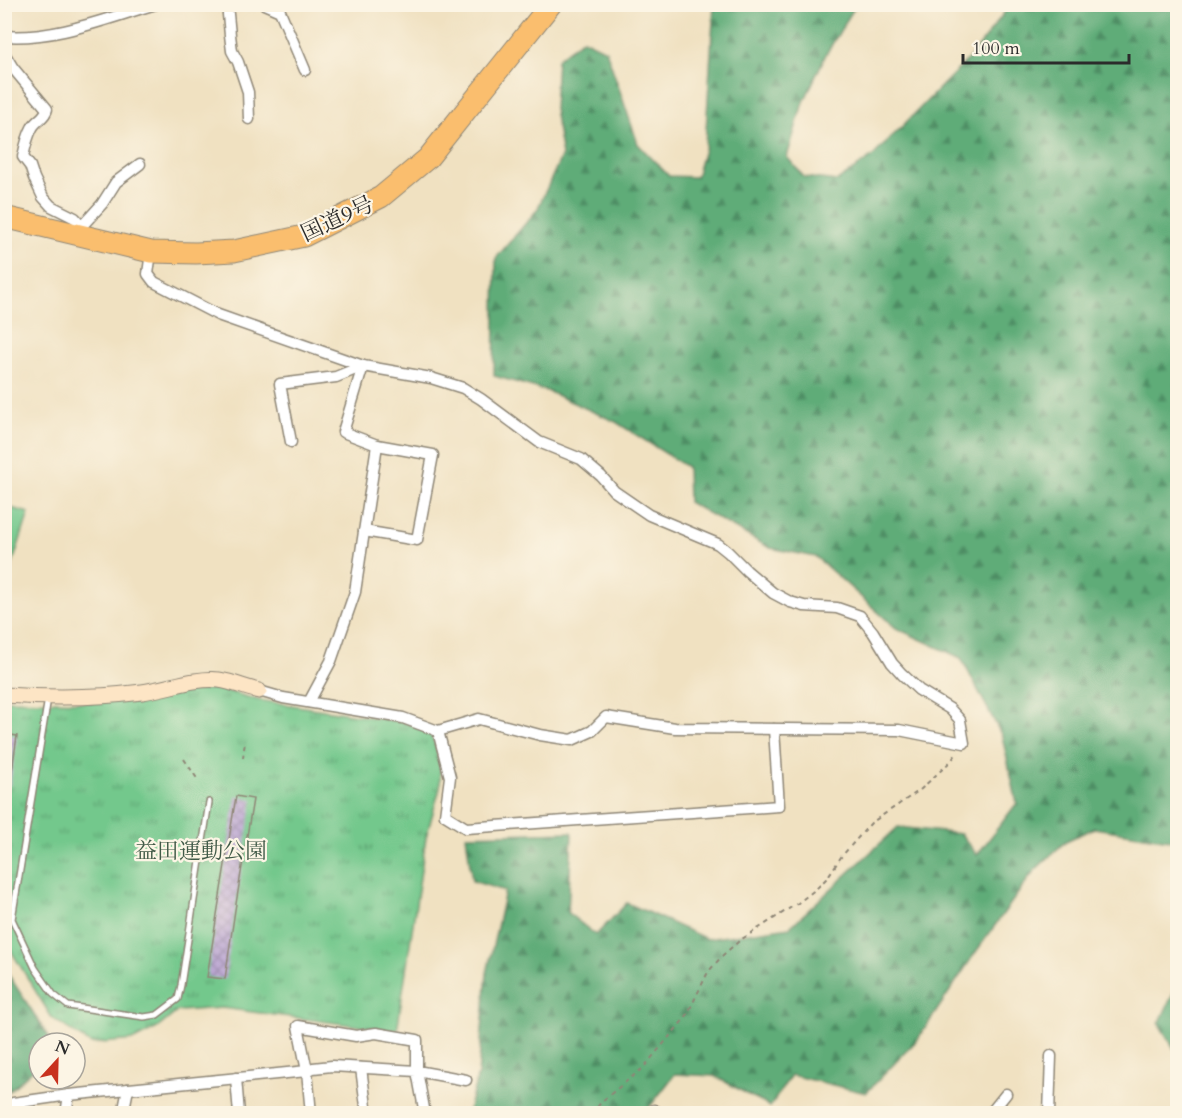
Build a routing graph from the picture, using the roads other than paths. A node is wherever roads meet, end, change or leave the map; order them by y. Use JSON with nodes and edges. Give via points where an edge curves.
{"nodes":[{"id":1,"x":156,"y":4,"type":"edge"},
{"id":2,"x":227,"y":4,"type":"edge"},
{"id":3,"x":264,"y":4,"type":"edge"},
{"id":4,"x":551,"y":4,"type":"edge"},
{"id":5,"x":4,"y":36,"type":"edge"},
{"id":6,"x":4,"y":53,"type":"edge"},
{"id":7,"x":305,"y":70,"type":"dead end"},
{"id":8,"x":249,"y":119,"type":"dead end"},
{"id":9,"x":140,"y":164,"type":"dead end"},
{"id":10,"x":4,"y":217,"type":"edge"},
{"id":11,"x":82,"y":230,"type":"junction"},
{"id":12,"x":151,"y":252,"type":"junction"},
{"id":13,"x":363,"y":366,"type":"junction"},
{"id":14,"x":291,"y":442,"type":"dead end"},
{"id":15,"x":376,"y":445,"type":"junction"},
{"id":16,"x":364,"y":531,"type":"junction"},
{"id":17,"x":259,"y":691,"type":"joint"},
{"id":18,"x":4,"y":695,"type":"edge"},
{"id":19,"x":48,"y":697,"type":"junction"},
{"id":20,"x":309,"y":702,"type":"junction"},
{"id":21,"x":774,"y":729,"type":"junction"},
{"id":22,"x":438,"y":730,"type":"junction"},
{"id":23,"x":209,"y":802,"type":"dead end"},
{"id":24,"x":1051,"y":1056,"type":"dead end"},
{"id":25,"x":361,"y":1068,"type":"junction"},
{"id":26,"x":307,"y":1071,"type":"junction"},
{"id":27,"x":417,"y":1071,"type":"junction"},
{"id":28,"x":236,"y":1078,"type":"junction"},
{"id":29,"x":465,"y":1080,"type":"dead end"},
{"id":30,"x":128,"y":1089,"type":"junction"},
{"id":31,"x":1006,"y":1094,"type":"dead end"},
{"id":32,"x":69,"y":1095,"type":"junction"},
{"id":33,"x":11,"y":1113,"type":"edge"},
{"id":34,"x":66,"y":1113,"type":"edge"},
{"id":35,"x":123,"y":1113,"type":"edge"},
{"id":36,"x":239,"y":1113,"type":"edge"},
{"id":37,"x":311,"y":1113,"type":"edge"},
{"id":38,"x":367,"y":1113,"type":"edge"},
{"id":39,"x":425,"y":1113,"type":"edge"},
{"id":40,"x":645,"y":1113,"type":"edge"},
{"id":41,"x":662,"y":1113,"type":"edge"},
{"id":42,"x":990,"y":1113,"type":"edge"},
{"id":43,"x":1049,"y":1113,"type":"edge"}],
"edges":[{"from":1,"to":5,"type":"street","via":[[60,32]]},
{"from":2,"to":8,"type":"street","via":[[232,51],[248,93]]},
{"from":3,"to":7,"type":"street","via":[[280,12]]},
{"from":4,"to":12,"type":"highway","name":"国道9号","via":[[428,158],[381,197],[304,236],[234,251]]},
{"from":6,"to":11,"type":"street","via":[[47,109],[28,135],[23,157],[43,197],[51,206],[75,218]]},
{"from":9,"to":11,"type":"street","via":[[116,182]]},
{"from":10,"to":11,"type":"highway","name":"国道9号"},
{"from":11,"to":12,"type":"highway","name":"国道9号"},
{"from":12,"to":13,"type":"street","via":[[148,274],[154,282],[218,315]]},
{"from":13,"to":14,"type":"street","via":[[336,377],[280,384]]},
{"from":13,"to":15,"type":"street","via":[[343,432]]},
{"from":13,"to":21,"type":"street","via":[[463,388],[539,442],[581,459],[614,491],[649,515],[718,544],[773,593],[804,606],[837,608],[860,616],[891,663],[918,690],[950,709],[960,720],[964,743],[899,730]]},
{"from":15,"to":16,"type":"street"},
{"from":15,"to":16,"type":"street","via":[[433,455],[417,540]]},
{"from":16,"to":20,"type":"street","via":[[355,592],[331,660]]},
{"from":17,"to":19,"type":"street","via":[[218,680],[143,692]]},
{"from":17,"to":20,"type":"street"},
{"from":18,"to":19,"type":"street"},
{"from":19,"to":23,"type":"lane","via":[[12,919],[35,968],[53,994],[68,1006],[144,1017],[157,1015],[178,999]]},
{"from":20,"to":22,"type":"street","via":[[403,718]]},
{"from":21,"to":22,"type":"street","via":[[675,728],[606,717],[592,731],[572,740],[479,719]]},
{"from":21,"to":22,"type":"street","via":[[779,806],[466,828],[445,815],[450,777]]},
{"from":24,"to":43,"type":"street"},
{"from":25,"to":26,"type":"street","via":[[332,1066]]},
{"from":25,"to":27,"type":"street"},
{"from":25,"to":38,"type":"street"},
{"from":26,"to":27,"type":"street","via":[[298,1026],[356,1036],[376,1033],[417,1040]]},
{"from":26,"to":28,"type":"street"},
{"from":26,"to":37,"type":"street"},
{"from":27,"to":29,"type":"street"},
{"from":27,"to":39,"type":"street"},
{"from":28,"to":30,"type":"street"},
{"from":28,"to":36,"type":"street"},
{"from":30,"to":32,"type":"street"},
{"from":30,"to":35,"type":"street"},
{"from":31,"to":42,"type":"street"},
{"from":32,"to":33,"type":"street","via":[[13,1102]]},
{"from":32,"to":34,"type":"street"},
{"from":40,"to":41,"type":"street"}]}
